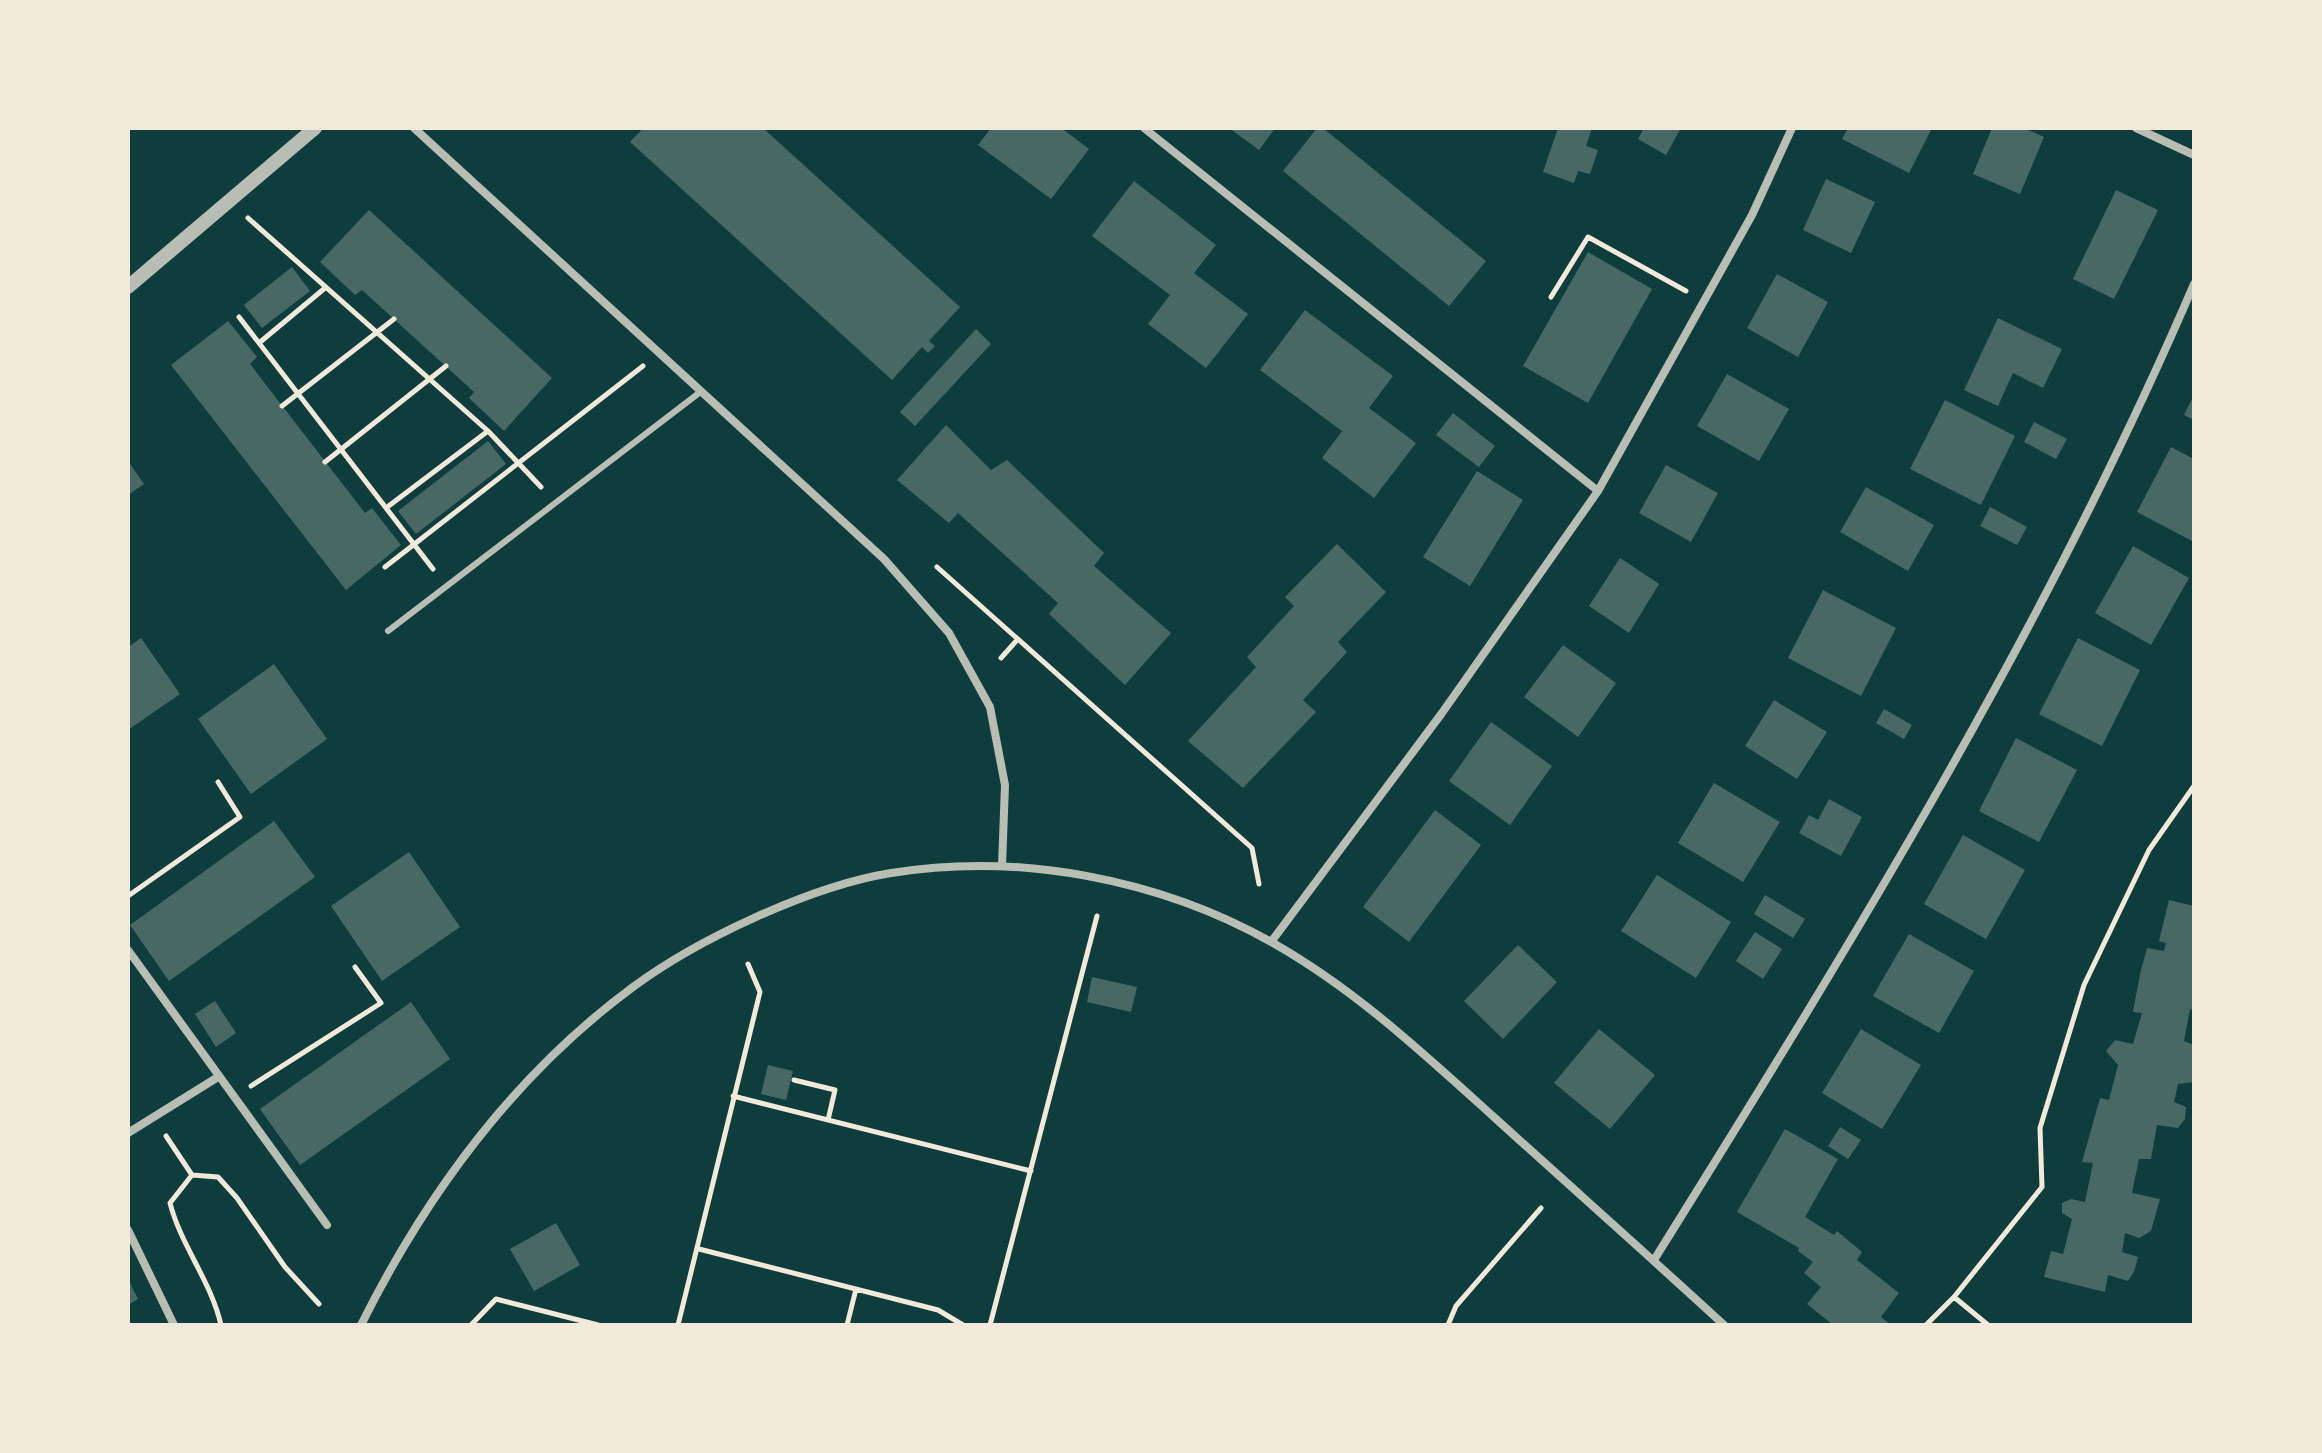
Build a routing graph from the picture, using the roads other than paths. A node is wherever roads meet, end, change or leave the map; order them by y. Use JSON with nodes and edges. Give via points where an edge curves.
{"nodes":[{"id":1,"x":315,"y":128,"type":"edge"},
{"id":2,"x":414,"y":128,"type":"edge"},
{"id":3,"x":1144,"y":128,"type":"edge"},
{"id":4,"x":1792,"y":128,"type":"edge"},
{"id":5,"x":2136,"y":128,"type":"edge"},
{"id":6,"x":2194,"y":155,"type":"edge"},
{"id":7,"x":2194,"y":284,"type":"edge"},
{"id":8,"x":128,"y":287,"type":"edge"},
{"id":9,"x":699,"y":393,"type":"junction"},
{"id":10,"x":1598,"y":491,"type":"junction"},
{"id":11,"x":388,"y":631,"type":"dead end"},
{"id":12,"x":1002,"y":866,"type":"junction"},
{"id":13,"x":1271,"y":942,"type":"junction"},
{"id":14,"x":128,"y":950,"type":"edge"},
{"id":15,"x":218,"y":1077,"type":"junction"},
{"id":16,"x":128,"y":1133,"type":"edge"},
{"id":17,"x":327,"y":1225,"type":"dead end"},
{"id":18,"x":128,"y":1230,"type":"edge"},
{"id":19,"x":1654,"y":1260,"type":"junction"},
{"id":20,"x":174,"y":1325,"type":"edge"},
{"id":21,"x":361,"y":1325,"type":"edge"},
{"id":22,"x":1724,"y":1325,"type":"edge"}],
"edges":[{"from":1,"to":8,"type":"street"},
{"from":2,"to":9,"type":"street"},
{"from":3,"to":10,"type":"street"},
{"from":4,"to":10,"type":"street","via":[[1752,215]]},
{"from":5,"to":6,"type":"street"},
{"from":7,"to":19,"type":"street","via":[[2027,631],[1873,905]]},
{"from":9,"to":11,"type":"lane"},
{"from":9,"to":12,"type":"street","via":[[884,559],[949,633],[990,707],[1005,785]]},
{"from":10,"to":13,"type":"street","via":[[1442,713]]},
{"from":12,"to":13,"type":"street","via":[[1112,880],[1180,902]]},
{"from":12,"to":21,"type":"street","via":[[890,873],[805,897],[713,939],[634,986],[517,1092],[442,1183]]},
{"from":13,"to":19,"type":"street","via":[[1369,1005]]},
{"from":14,"to":15,"type":"street"},
{"from":15,"to":16,"type":"street"},
{"from":15,"to":17,"type":"street"},
{"from":18,"to":20,"type":"street"},
{"from":19,"to":22,"type":"street"}]}
